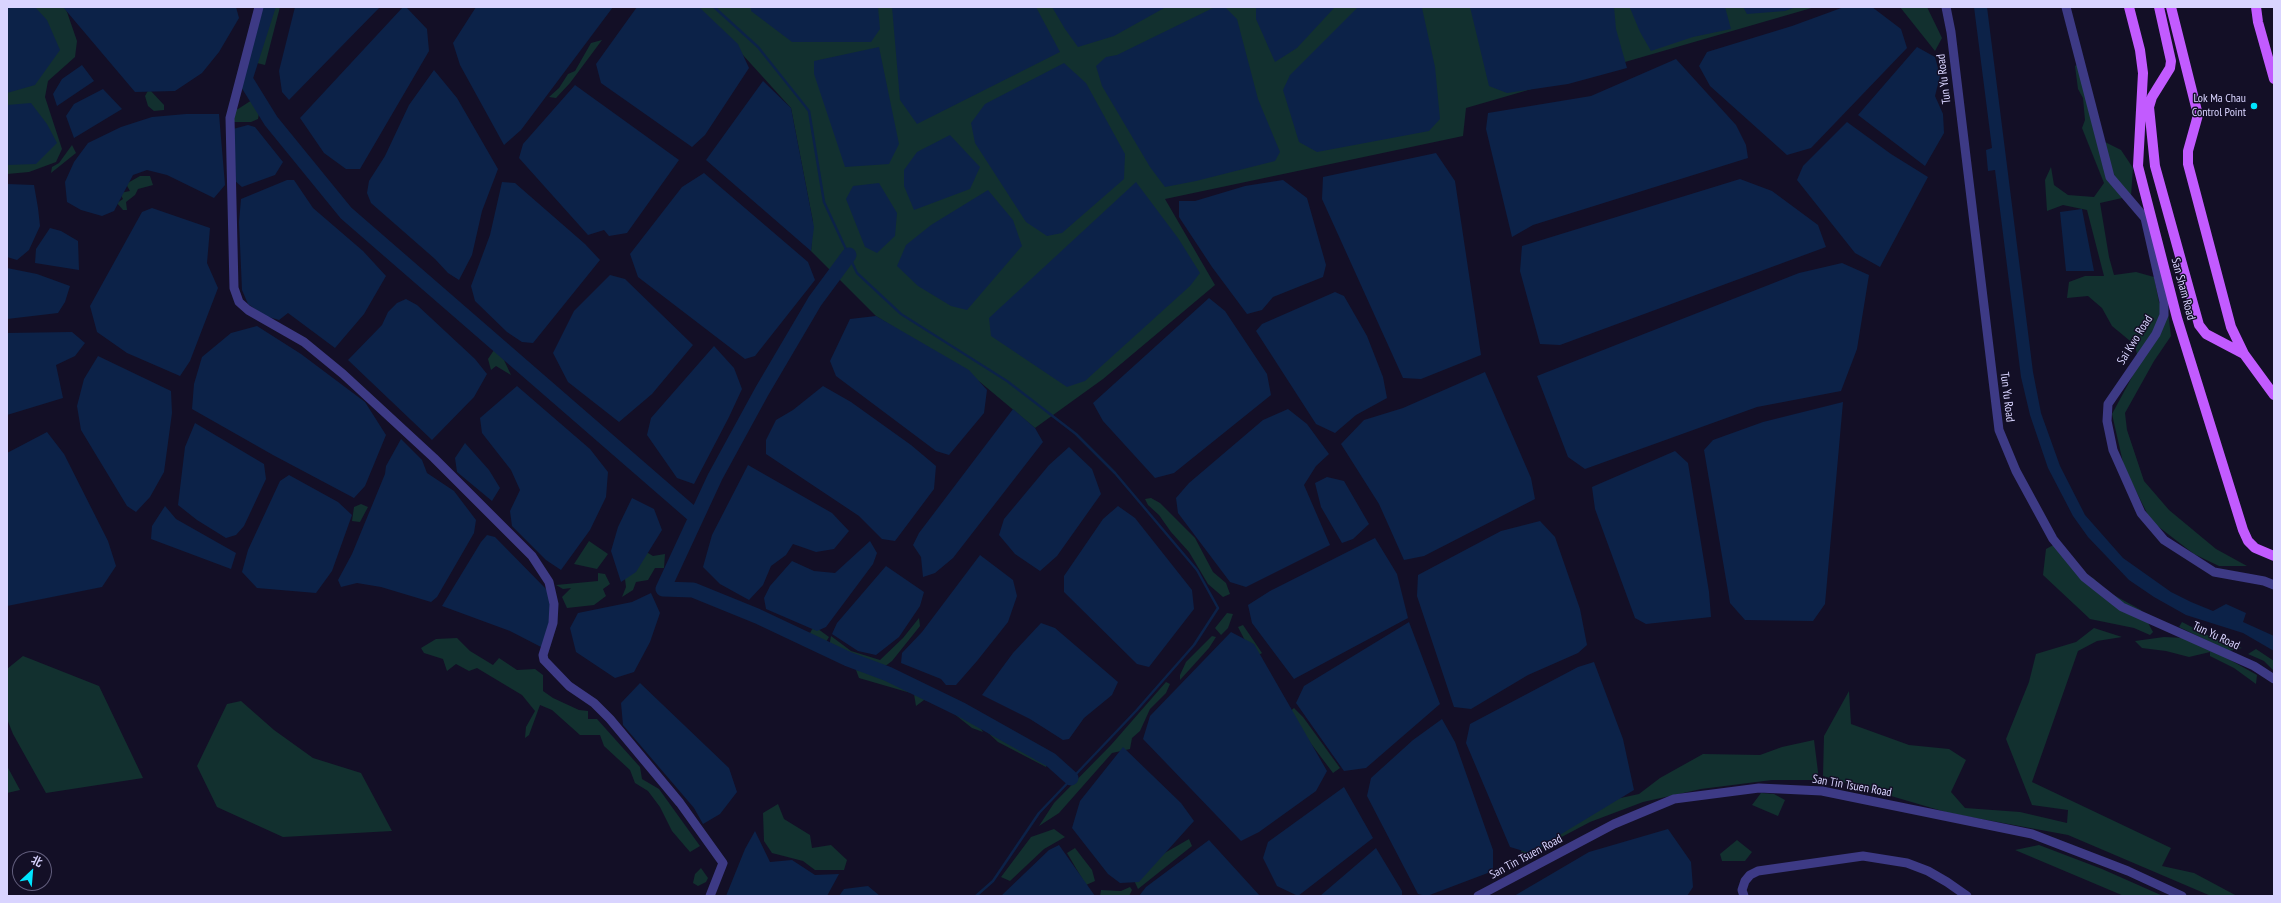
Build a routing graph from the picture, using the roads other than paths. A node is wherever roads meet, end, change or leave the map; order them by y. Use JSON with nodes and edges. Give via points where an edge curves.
{"nodes":[{"id":1,"x":259,"y":7,"type":"edge"},
{"id":2,"x":1946,"y":7,"type":"edge"},
{"id":3,"x":2066,"y":7,"type":"edge"},
{"id":4,"x":2129,"y":7,"type":"edge"},
{"id":5,"x":2159,"y":7,"type":"edge"},
{"id":6,"x":2171,"y":7,"type":"edge"},
{"id":7,"x":2256,"y":7,"type":"edge"},
{"id":8,"x":2274,"y":79,"type":"edge"},
{"id":9,"x":2244,"y":354,"type":"junction"},
{"id":10,"x":2274,"y":395,"type":"edge"},
{"id":11,"x":2274,"y":556,"type":"edge"},
{"id":12,"x":2274,"y":585,"type":"edge"},
{"id":13,"x":2274,"y":679,"type":"edge"},
{"id":14,"x":710,"y":896,"type":"edge"},
{"id":15,"x":1478,"y":896,"type":"edge"},
{"id":16,"x":1744,"y":896,"type":"edge"},
{"id":17,"x":1967,"y":896,"type":"edge"},
{"id":18,"x":2182,"y":896,"type":"edge"}],
"edges":[{"from":1,"to":14,"type":"street","via":[[230,118],[234,288],[239,302],[298,339],[343,374],[445,469],[532,556],[549,582],[554,604],[553,623],[543,655],[544,660],[569,686],[610,719],[680,802],[723,863]]},
{"from":2,"to":13,"type":"street","name":"Tun Yu Road","via":[[1999,430],[2016,471],[2053,538],[2084,577],[2122,607],[2254,666]]},
{"from":3,"to":12,"type":"street","name":"Sai Kwo Road","via":[[2110,177],[2145,218],[2164,302],[2164,315],[2156,334],[2108,404],[2106,421],[2113,450],[2141,513],[2164,540],[2214,572]]},
{"from":4,"to":11,"type":"main road","name":"San Sham Road","via":[[2143,74],[2138,166],[2177,318],[2243,530],[2255,548]]},
{"from":5,"to":9,"type":"main road","name":"San Sham Road","via":[[2171,61],[2170,68],[2148,107],[2155,166],[2199,325],[2206,334]]},
{"from":6,"to":9,"type":"main road","name":"San Sham Road","via":[[2198,115],[2188,151],[2188,164],[2231,327]]},
{"from":7,"to":8,"type":"main road"},
{"from":9,"to":10,"type":"main road","name":"San Sham Road"},
{"from":15,"to":18,"type":"street","name":"San Tin Tsuen Road","via":[[1614,824],[1674,799],[1759,788],[1822,791],[2032,834],[2128,871]]},
{"from":16,"to":17,"type":"street","via":[[1744,881],[1758,871],[1863,856],[1907,863],[1928,871]]}]}
